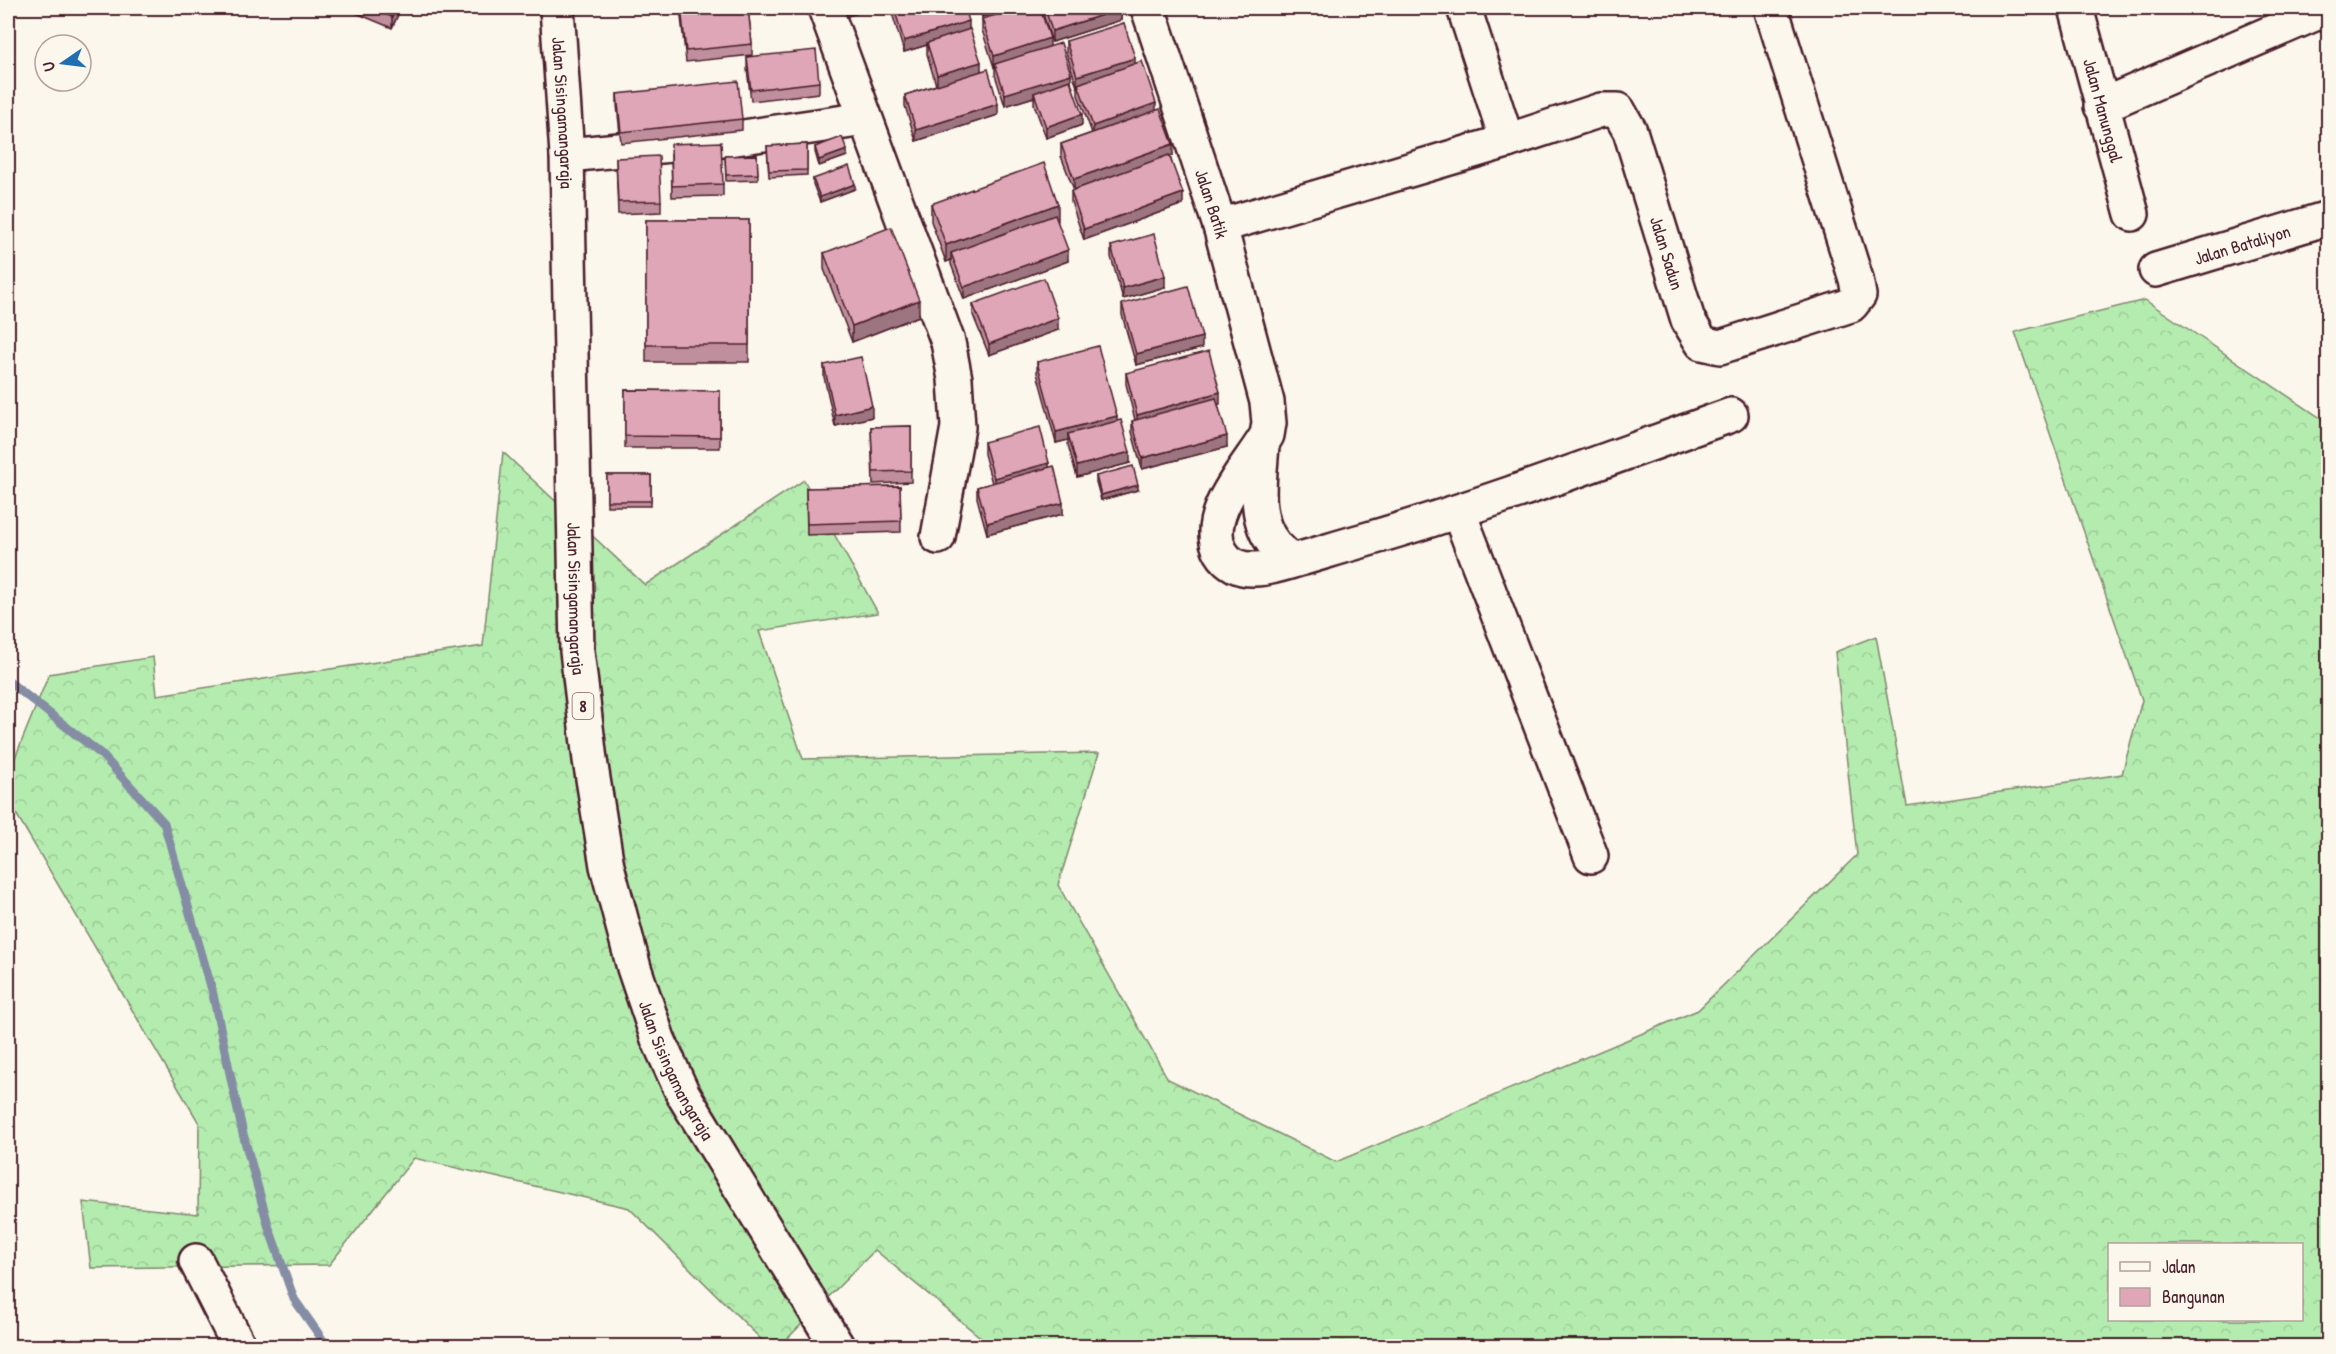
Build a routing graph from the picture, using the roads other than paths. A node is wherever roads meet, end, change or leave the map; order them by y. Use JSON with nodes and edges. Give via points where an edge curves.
{"nodes":[{"id":1,"x":556,"y":8,"type":"edge"},
{"id":2,"x":825,"y":8,"type":"edge"},
{"id":3,"x":1148,"y":8,"type":"edge"},
{"id":4,"x":1464,"y":8,"type":"edge"},
{"id":5,"x":1771,"y":8,"type":"edge"},
{"id":6,"x":2076,"y":8,"type":"edge"},
{"id":7,"x":2328,"y":9,"type":"edge"},
{"id":8,"x":2101,"y":105,"type":"junction"},
{"id":9,"x":865,"y":119,"type":"junction"},
{"id":10,"x":1508,"y":141,"type":"junction"},
{"id":11,"x":567,"y":155,"type":"junction"},
{"id":12,"x":2132,"y":214,"type":"dead end"},
{"id":13,"x":2328,"y":218,"type":"edge"},
{"id":14,"x":1220,"y":226,"type":"junction"},
{"id":15,"x":2156,"y":270,"type":"dead end"},
{"id":16,"x":1731,"y":415,"type":"dead end"},
{"id":17,"x":1262,"y":445,"type":"junction"},
{"id":18,"x":1459,"y":513,"type":"junction"},
{"id":19,"x":938,"y":537,"type":"dead end"},
{"id":20,"x":1292,"y":561,"type":"junction"},
{"id":21,"x":1591,"y":856,"type":"dead end"},
{"id":22,"x":196,"y":1260,"type":"dead end"},
{"id":23,"x":835,"y":1346,"type":"edge"},
{"id":24,"x":239,"y":1347,"type":"edge"}],
"edges":[{"from":1,"to":11,"type":"main road","name":"Jalan Sisingamangaraja","number":"8"},
{"from":2,"to":9,"type":"main road"},
{"from":3,"to":14,"type":"main road","name":"Jalan Batik"},
{"from":4,"to":10,"type":"main road"},
{"from":5,"to":10,"type":"main road","name":"Jalan Sadun","via":[[1856,279],[1858,295],[1851,305],[1720,348],[1702,343],[1688,320],[1630,131],[1618,110],[1602,110]]},
{"from":6,"to":8,"type":"main road","name":"Jalan Manunggal"},
{"from":7,"to":8,"type":"main road"},
{"from":8,"to":12,"type":"main road","name":"Jalan Manunggal"},
{"from":9,"to":11,"type":"main road","via":[[723,140]]},
{"from":9,"to":19,"type":"main road","via":[[948,342],[955,379],[958,427]]},
{"from":10,"to":14,"type":"main road","name":"Jalan Sadun"},
{"from":11,"to":23,"type":"main road","name":"Jalan Sisingamangaraja","number":"8","via":[[577,651],[607,866],[634,968],[658,1039],[683,1094]]},
{"from":13,"to":15,"type":"main road","name":"Jalan Bataliyon"},
{"from":14,"to":17,"type":"main road","name":"Jalan Batik","via":[[1267,402],[1269,423]]},
{"from":16,"to":18,"type":"main road"},
{"from":17,"to":20,"type":"main road","via":[[1259,504],[1263,522],[1274,544]]},
{"from":17,"to":20,"type":"main road","via":[[1222,506],[1215,535],[1219,550],[1239,567],[1255,569]]},
{"from":18,"to":20,"type":"main road"},
{"from":18,"to":21,"type":"main road"},
{"from":22,"to":24,"type":"main road"}]}
